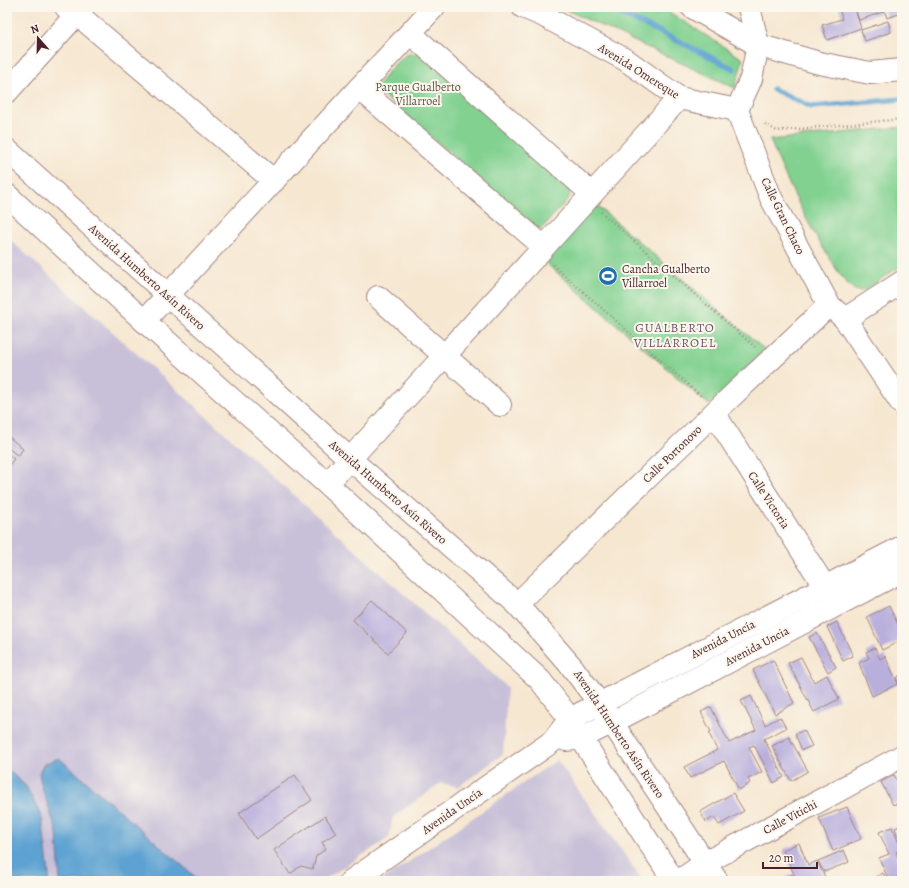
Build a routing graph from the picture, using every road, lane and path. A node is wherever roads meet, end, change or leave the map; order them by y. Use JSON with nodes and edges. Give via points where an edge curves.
{"nodes":[{"id":1,"x":434,"y":7,"type":"edge"},
{"id":2,"x":523,"y":7,"type":"edge"},
{"id":3,"x":692,"y":7,"type":"edge"},
{"id":4,"x":749,"y":7,"type":"edge"},
{"id":5,"x":75,"y":9,"type":"edge"},
{"id":6,"x":410,"y":33,"type":"junction"},
{"id":7,"x":758,"y":45,"type":"junction"},
{"id":8,"x":902,"y":70,"type":"edge"},
{"id":9,"x":359,"y":88,"type":"junction"},
{"id":10,"x":7,"y":92,"type":"edge"},
{"id":11,"x":679,"y":98,"type":"junction"},
{"id":12,"x":737,"y":110,"type":"junction"},
{"id":13,"x":902,"y":119,"type":"edge"},
{"id":14,"x":764,"y":124,"type":"dead end"},
{"id":15,"x":7,"y":150,"type":"edge"},
{"id":16,"x":274,"y":181,"type":"junction"},
{"id":17,"x":7,"y":195,"type":"edge"},
{"id":18,"x":590,"y":197,"type":"junction"},
{"id":19,"x":542,"y":250,"type":"junction"},
{"id":20,"x":902,"y":282,"type":"edge"},
{"id":21,"x":168,"y":296,"type":"junction"},
{"id":22,"x":378,"y":297,"type":"dead end"},
{"id":23,"x":829,"y":305,"type":"junction"},
{"id":24,"x":845,"y":319,"type":"junction"},
{"id":25,"x":144,"y":321,"type":"junction"},
{"id":26,"x":445,"y":356,"type":"junction"},
{"id":27,"x":770,"y":360,"type":"junction"},
{"id":28,"x":902,"y":404,"type":"edge"},
{"id":29,"x":500,"y":405,"type":"dead end"},
{"id":30,"x":715,"y":412,"type":"junction"},
{"id":31,"x":350,"y":459,"type":"junction"},
{"id":32,"x":327,"y":484,"type":"junction"},
{"id":33,"x":902,"y":546,"type":"edge"},
{"id":34,"x":902,"y":571,"type":"edge"},
{"id":35,"x":825,"y":587,"type":"junction"},
{"id":36,"x":517,"y":604,"type":"junction"},
{"id":37,"x":599,"y":703,"type":"junction"},
{"id":38,"x":570,"y":719,"type":"junction"},
{"id":39,"x":613,"y":722,"type":"junction"},
{"id":40,"x":581,"y":738,"type":"junction"},
{"id":41,"x":553,"y":742,"type":"junction"},
{"id":42,"x":902,"y":756,"type":"edge"},
{"id":43,"x":705,"y":863,"type":"junction"},
{"id":44,"x":351,"y":881,"type":"edge"},
{"id":45,"x":674,"y":881,"type":"edge"},
{"id":46,"x":679,"y":881,"type":"edge"},
{"id":47,"x":717,"y":881,"type":"edge"}],
"edges":[{"from":1,"to":6,"type":"street"},
{"from":2,"to":11,"type":"street","name":"Avenida Omereque","via":[[626,60]]},
{"from":3,"to":7,"type":"street"},
{"from":4,"to":7,"type":"street"},
{"from":5,"to":10,"type":"street"},
{"from":5,"to":16,"type":"street"},
{"from":6,"to":9,"type":"street"},
{"from":6,"to":18,"type":"street"},
{"from":7,"to":8,"type":"street","via":[[819,63],[870,73]]},
{"from":7,"to":12,"type":"street","via":[[751,79]]},
{"from":9,"to":16,"type":"street"},
{"from":9,"to":19,"type":"street"},
{"from":11,"to":12,"type":"street","name":"Avenida Omereque"},
{"from":11,"to":18,"type":"street"},
{"from":12,"to":23,"type":"street","name":"Calle Gran Chaco","via":[[771,198]]},
{"from":13,"to":14,"type":"path","via":[[777,131]]},
{"from":15,"to":21,"type":"street","name":"Avenida Humberto Asín Rivero"},
{"from":16,"to":21,"type":"street"},
{"from":17,"to":25,"type":"street"},
{"from":18,"to":19,"type":"street"},
{"from":18,"to":27,"type":"path"},
{"from":19,"to":26,"type":"street"},
{"from":19,"to":30,"type":"path"},
{"from":20,"to":24,"type":"street"},
{"from":21,"to":25,"type":"street"},
{"from":21,"to":31,"type":"street","name":"Avenida Humberto Asín Rivero"},
{"from":22,"to":26,"type":"street"},
{"from":23,"to":24,"type":"street","name":"Calle Gran Chaco"},
{"from":23,"to":27,"type":"street","name":"Calle Portonovo"},
{"from":24,"to":28,"type":"street","name":"Calle Gran Chaco"},
{"from":25,"to":32,"type":"street"},
{"from":26,"to":29,"type":"street"},
{"from":26,"to":31,"type":"street"},
{"from":27,"to":30,"type":"street","name":"Calle Portonovo"},
{"from":30,"to":35,"type":"street","name":"Calle Victoria"},
{"from":30,"to":36,"type":"street","name":"Calle Portonovo"},
{"from":31,"to":32,"type":"street"},
{"from":31,"to":36,"type":"street","name":"Avenida Humberto Asín Rivero"},
{"from":32,"to":38,"type":"street","via":[[540,680]]},
{"from":33,"to":35,"type":"street","name":"Avenida Uncía"},
{"from":34,"to":39,"type":"street","name":"Avenida Uncia"},
{"from":35,"to":37,"type":"street","name":"Avenida Uncía"},
{"from":36,"to":37,"type":"street","name":"Avenida Humberto Asín Rivero","via":[[572,667]]},
{"from":37,"to":38,"type":"street","name":"Avenida Uncía"},
{"from":37,"to":39,"type":"street","name":"Avenida Humberto Asín Rivero"},
{"from":38,"to":40,"type":"street"},
{"from":38,"to":41,"type":"street","name":"Avenida Uncía"},
{"from":39,"to":40,"type":"street","name":"Avenida Uncía"},
{"from":39,"to":43,"type":"street","name":"Avenida Humberto Asín Rivero"},
{"from":40,"to":41,"type":"street","name":"Avenida Uncía"},
{"from":40,"to":45,"type":"street"},
{"from":41,"to":44,"type":"street","name":"Avenida Uncía"},
{"from":42,"to":43,"type":"street","name":"Calle Vitichi"},
{"from":43,"to":46,"type":"street","name":"Calle Vitichi"},
{"from":43,"to":47,"type":"street","name":"Avenida Humberto Asín Rivero"}]}
